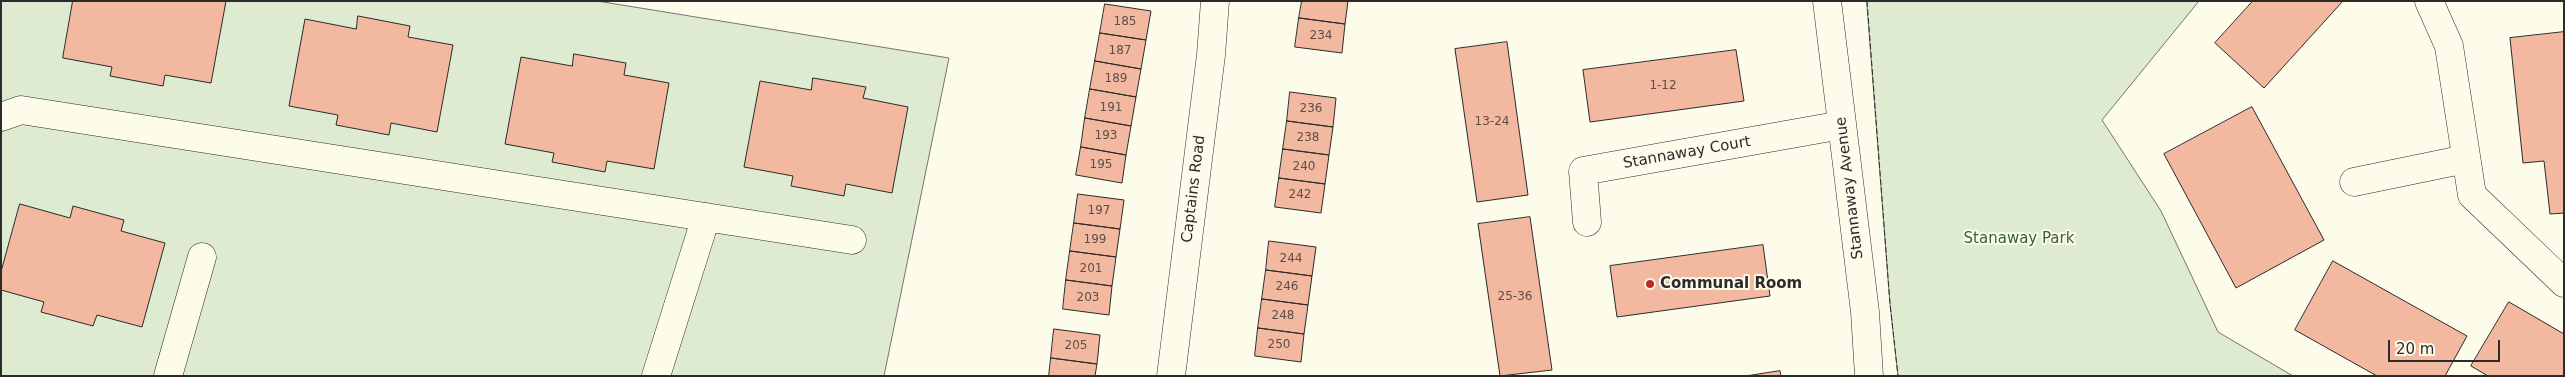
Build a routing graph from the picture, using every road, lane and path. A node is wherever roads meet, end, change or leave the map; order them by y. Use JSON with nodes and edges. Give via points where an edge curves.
{"nodes":[{"id":1,"x":1214,"y":1,"type":"edge"},
{"id":2,"x":1827,"y":1,"type":"edge"},
{"id":3,"x":2429,"y":1,"type":"edge"},
{"id":4,"x":1,"y":117,"type":"edge"},
{"id":5,"x":1842,"y":125,"type":"junction"},
{"id":6,"x":2466,"y":159,"type":"junction"},
{"id":7,"x":2354,"y":182,"type":"dead end"},
{"id":8,"x":706,"y":217,"type":"junction"},
{"id":9,"x":1588,"y":222,"type":"dead end"},
{"id":10,"x":852,"y":240,"type":"dead end"},
{"id":11,"x":202,"y":257,"type":"dead end"},
{"id":12,"x":2564,"y":283,"type":"edge"},
{"id":13,"x":168,"y":376,"type":"edge"},
{"id":14,"x":656,"y":376,"type":"edge"},
{"id":15,"x":1171,"y":376,"type":"edge"},
{"id":16,"x":1869,"y":376,"type":"edge"}],
"edges":[{"from":1,"to":15,"type":"street","name":"Captains Road","via":[[1211,55]]},
{"from":2,"to":5,"type":"street","name":"Stannaway Avenue"},
{"from":3,"to":6,"type":"street","via":[[2449,46]]},
{"from":4,"to":8,"type":"street","via":[[21,110]]},
{"from":5,"to":9,"type":"street","name":"Stannaway Court","via":[[1583,171]]},
{"from":5,"to":16,"type":"street","name":"Stannaway Avenue","via":[[1865,312]]},
{"from":6,"to":7,"type":"street"},
{"from":6,"to":12,"type":"street","via":[[2472,195]]},
{"from":8,"to":10,"type":"street"},
{"from":8,"to":14,"type":"street"},
{"from":11,"to":13,"type":"street"}]}
